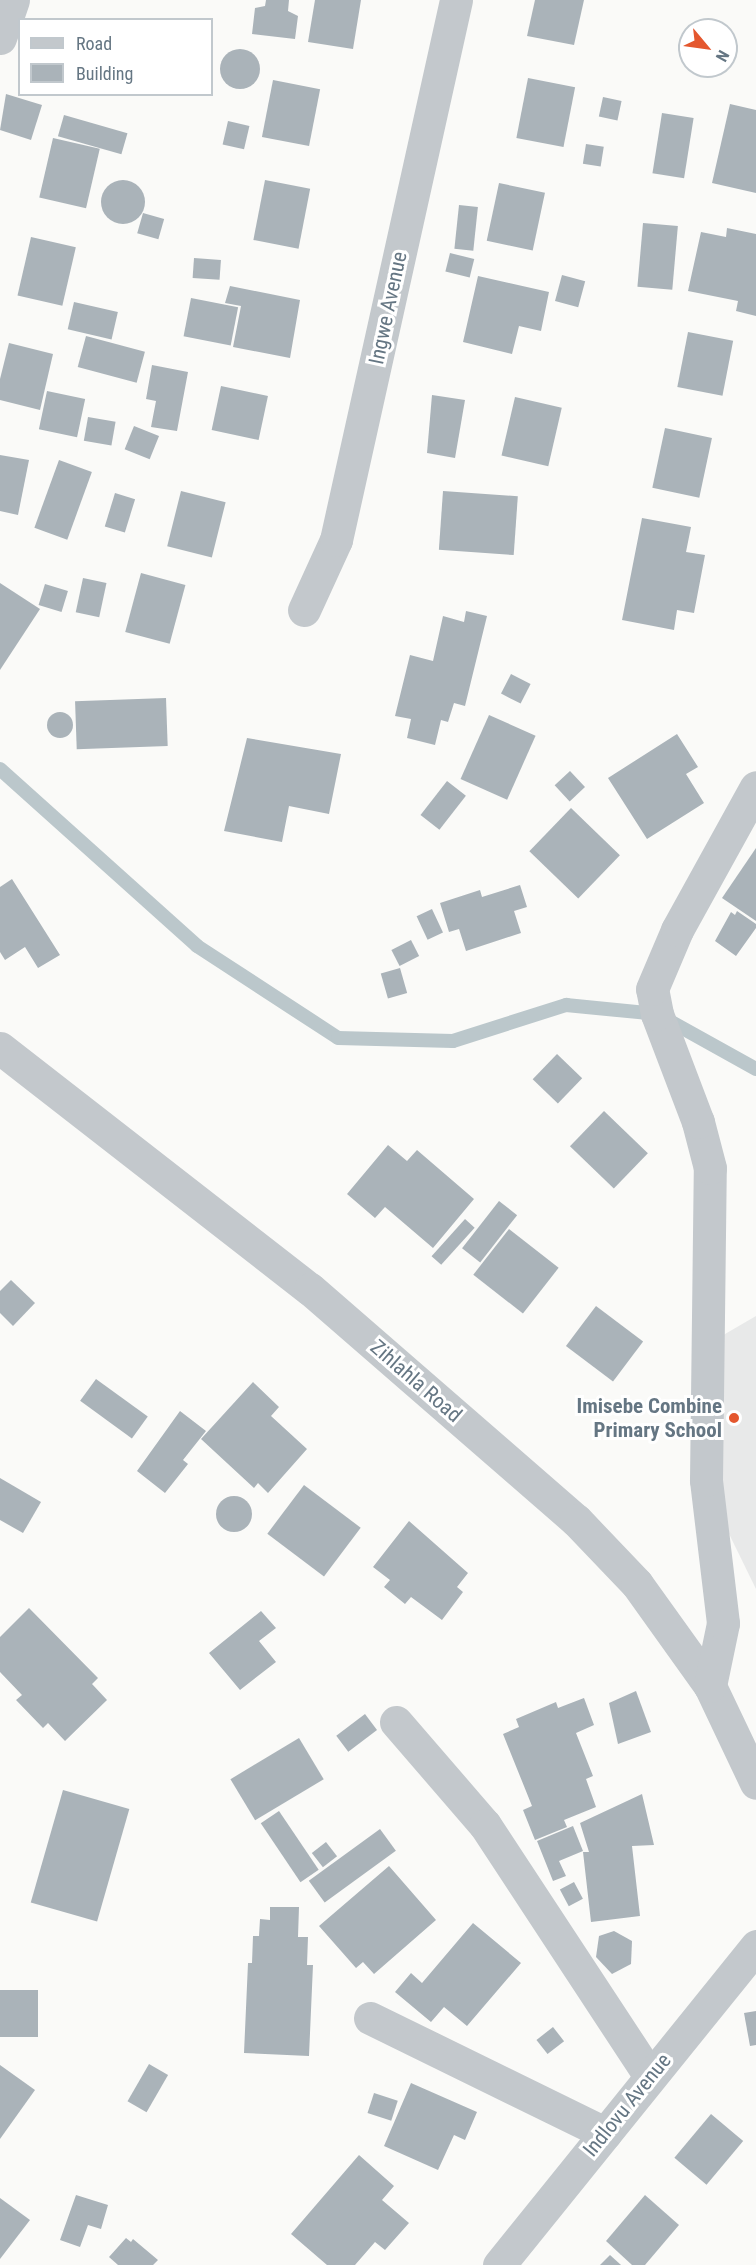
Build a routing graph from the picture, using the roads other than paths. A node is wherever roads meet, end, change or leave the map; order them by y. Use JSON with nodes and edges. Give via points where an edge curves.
{"nodes":[{"id":1,"x":13,"y":0,"type":"edge"},
{"id":2,"x":456,"y":0,"type":"edge"},
{"id":3,"x":0,"y":38,"type":"edge"},
{"id":4,"x":304,"y":610,"type":"dead end"},
{"id":5,"x":756,"y":787,"type":"edge"},
{"id":6,"x":0,"y":1048,"type":"edge"},
{"id":7,"x":710,"y":1686,"type":"junction"},
{"id":8,"x":396,"y":1722,"type":"dead end"},
{"id":9,"x":756,"y":1783,"type":"edge"},
{"id":10,"x":756,"y":1946,"type":"edge"},
{"id":11,"x":370,"y":2018,"type":"dead end"},
{"id":12,"x":651,"y":2076,"type":"junction"},
{"id":13,"x":605,"y":2133,"type":"junction"},
{"id":14,"x":499,"y":2265,"type":"edge"}],
"edges":[{"from":1,"to":3,"type":"street"},
{"from":2,"to":4,"type":"street","name":"Ingwe Avenue","via":[[336,540]]},
{"from":5,"to":7,"type":"street","via":[[683,919],[652,988],[657,1014],[698,1122],[710,1168],[706,1480],[723,1623]]},
{"from":6,"to":7,"type":"street","name":"Zihlahla Road","via":[[310,1289],[576,1520],[637,1584]]},
{"from":7,"to":9,"type":"street","name":"Zihlahla Road"},
{"from":8,"to":12,"type":"street","via":[[485,1825]]},
{"from":10,"to":12,"type":"street","name":"Indlovu Avenue"},
{"from":11,"to":13,"type":"street"},
{"from":12,"to":13,"type":"street","name":"Indlovu Avenue"},
{"from":13,"to":14,"type":"street","name":"Indlovu Avenue"}]}
